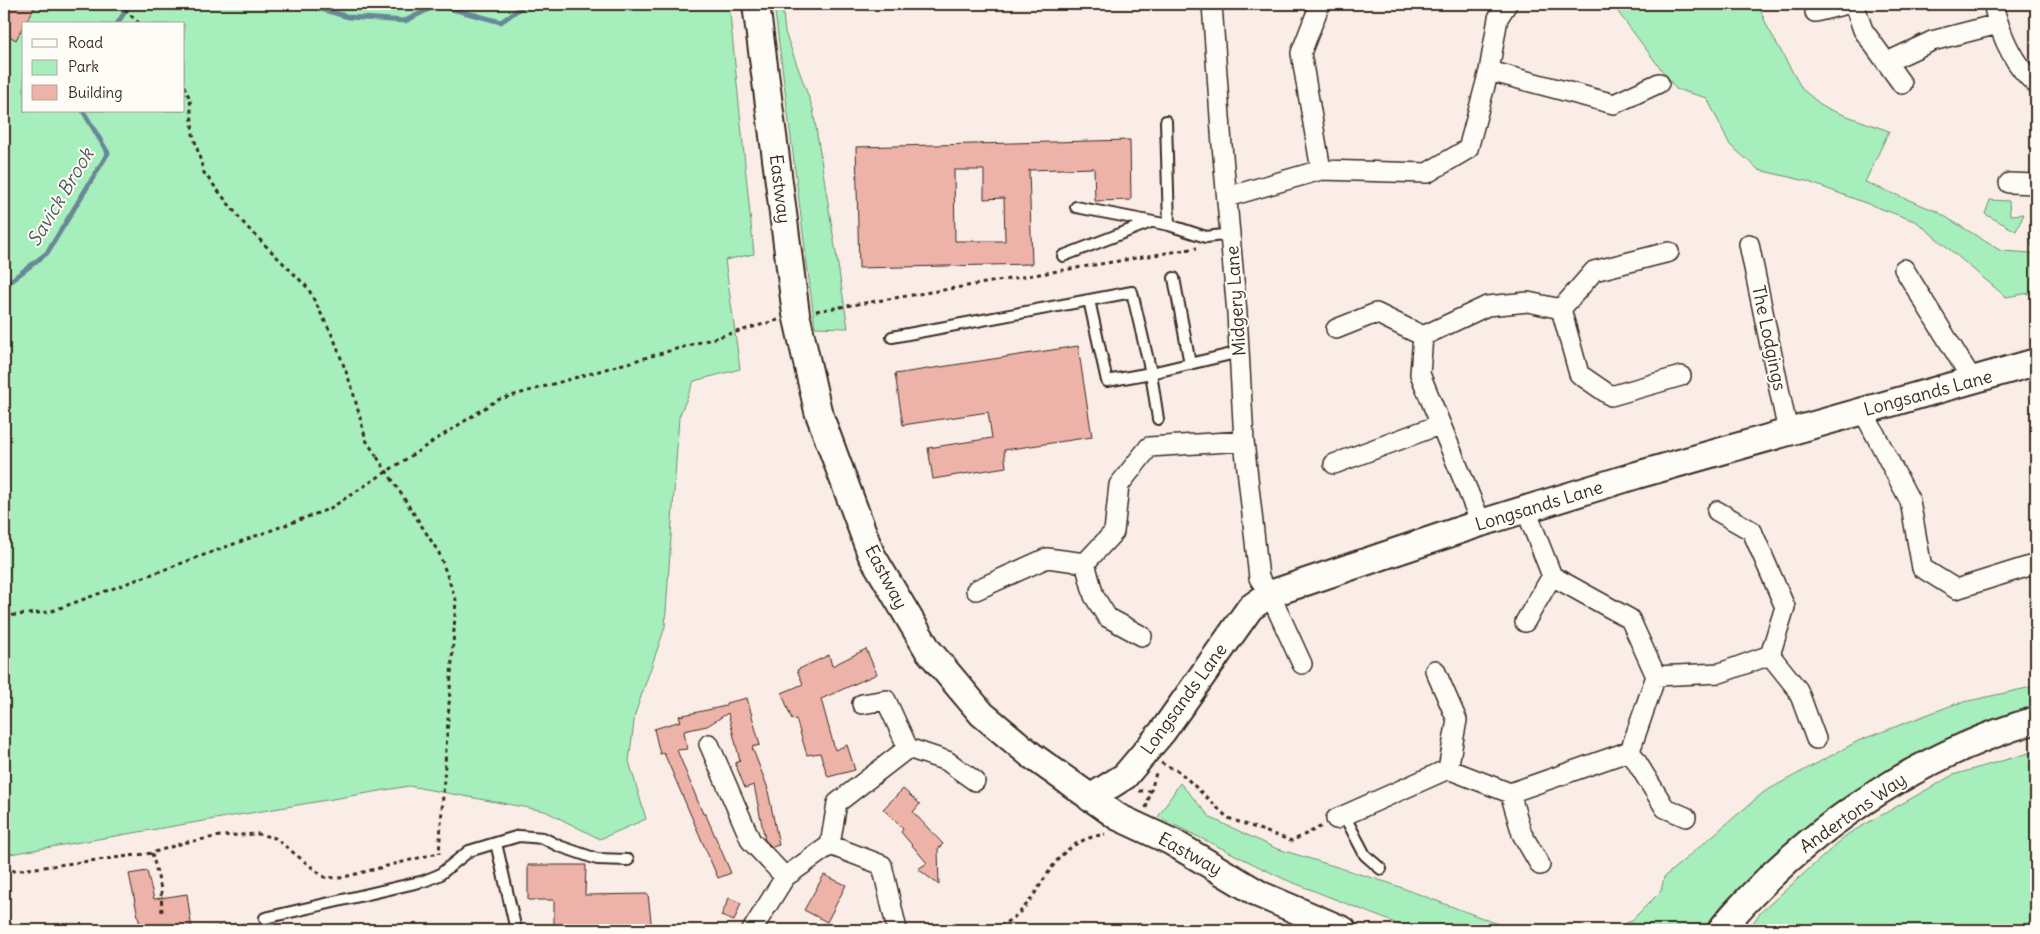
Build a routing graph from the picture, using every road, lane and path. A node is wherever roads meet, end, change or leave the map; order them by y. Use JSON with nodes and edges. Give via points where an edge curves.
{"nodes":[{"id":1,"x":119,"y":4,"type":"edge"},
{"id":2,"x":756,"y":4,"type":"edge"},
{"id":3,"x":1212,"y":4,"type":"edge"},
{"id":4,"x":1320,"y":4,"type":"edge"},
{"id":5,"x":1507,"y":4,"type":"edge"},
{"id":6,"x":1847,"y":4,"type":"edge"},
{"id":7,"x":1854,"y":4,"type":"edge"},
{"id":8,"x":1993,"y":4,"type":"edge"},
{"id":9,"x":1815,"y":12,"type":"dead end"},
{"id":10,"x":138,"y":22,"type":"edge"},
{"id":11,"x":1998,"y":24,"type":"junction"},
{"id":12,"x":1887,"y":62,"type":"junction"},
{"id":13,"x":1489,"y":71,"type":"junction"},
{"id":14,"x":1659,"y":83,"type":"dead end"},
{"id":15,"x":1902,"y":84,"type":"dead end"},
{"id":16,"x":2036,"y":84,"type":"edge"},
{"id":17,"x":185,"y":88,"type":"edge"},
{"id":18,"x":1166,"y":121,"type":"dead end"},
{"id":19,"x":1320,"y":170,"type":"junction"},
{"id":20,"x":2009,"y":183,"type":"dead end"},
{"id":21,"x":2036,"y":184,"type":"edge"},
{"id":22,"x":1227,"y":197,"type":"junction"},
{"id":23,"x":1076,"y":207,"type":"dead end"},
{"id":24,"x":1152,"y":221,"type":"junction"},
{"id":25,"x":1169,"y":225,"type":"junction"},
{"id":26,"x":1231,"y":238,"type":"junction"},
{"id":27,"x":1749,"y":244,"type":"dead end"},
{"id":28,"x":1669,"y":252,"type":"dead end"},
{"id":29,"x":1062,"y":256,"type":"dead end"},
{"id":30,"x":1904,"y":269,"type":"dead end"},
{"id":31,"x":1174,"y":278,"type":"dead end"},
{"id":32,"x":1089,"y":300,"type":"junction"},
{"id":33,"x":1561,"y":309,"type":"junction"},
{"id":34,"x":796,"y":314,"type":"junction"},
{"id":35,"x":1336,"y":328,"type":"dead end"},
{"id":36,"x":1423,"y":336,"type":"junction"},
{"id":37,"x":892,"y":337,"type":"dead end"},
{"id":38,"x":1240,"y":352,"type":"junction"},
{"id":39,"x":2036,"y":362,"type":"edge"},
{"id":40,"x":1190,"y":364,"type":"junction"},
{"id":41,"x":1151,"y":373,"type":"junction"},
{"id":42,"x":1681,"y":376,"type":"dead end"},
{"id":43,"x":1973,"y":381,"type":"junction"},
{"id":44,"x":1863,"y":411,"type":"junction"},
{"id":45,"x":1158,"y":419,"type":"dead end"},
{"id":46,"x":1439,"y":424,"type":"junction"},
{"id":47,"x":1788,"y":432,"type":"junction"},
{"id":48,"x":1244,"y":441,"type":"junction"},
{"id":49,"x":1334,"y":464,"type":"dead end"},
{"id":50,"x":1526,"y":510,"type":"junction"},
{"id":51,"x":1717,"y":511,"type":"dead end"},
{"id":52,"x":1481,"y":523,"type":"junction"},
{"id":53,"x":1085,"y":563,"type":"junction"},
{"id":54,"x":2036,"y":564,"type":"edge"},
{"id":55,"x":1552,"y":576,"type":"junction"},
{"id":56,"x":976,"y":590,"type":"dead end"},
{"id":57,"x":1270,"y":594,"type":"junction"},
{"id":58,"x":4,"y":616,"type":"edge"},
{"id":59,"x":1525,"y":622,"type":"dead end"},
{"id":60,"x":1142,"y":636,"type":"dead end"},
{"id":61,"x":1770,"y":655,"type":"junction"},
{"id":62,"x":1302,"y":664,"type":"dead end"},
{"id":63,"x":1435,"y":670,"type":"dead end"},
{"id":64,"x":1656,"y":676,"type":"junction"},
{"id":65,"x":862,"y":704,"type":"dead end"},
{"id":66,"x":2036,"y":720,"type":"edge"},
{"id":67,"x":1816,"y":739,"type":"dead end"},
{"id":68,"x":709,"y":744,"type":"dead end"},
{"id":69,"x":908,"y":748,"type":"junction"},
{"id":70,"x":1630,"y":751,"type":"junction"},
{"id":71,"x":1448,"y":769,"type":"junction"},
{"id":72,"x":1125,"y":776,"type":"junction"},
{"id":73,"x":975,"y":781,"type":"dead end"},
{"id":74,"x":1510,"y":793,"type":"junction"},
{"id":75,"x":1090,"y":798,"type":"junction"},
{"id":76,"x":1145,"y":812,"type":"dead end"},
{"id":77,"x":1340,"y":817,"type":"junction"},
{"id":78,"x":1686,"y":817,"type":"dead end"},
{"id":79,"x":1114,"y":825,"type":"junction"},
{"id":80,"x":496,"y":843,"type":"junction"},
{"id":81,"x":830,"y":845,"type":"junction"},
{"id":82,"x":152,"y":853,"type":"junction"},
{"id":83,"x":438,"y":853,"type":"junction"},
{"id":84,"x":628,"y":860,"type":"dead end"},
{"id":85,"x":1540,"y":865,"type":"dead end"},
{"id":86,"x":1381,"y":869,"type":"dead end"},
{"id":87,"x":445,"y":870,"type":"junction"},
{"id":88,"x":4,"y":872,"type":"edge"},
{"id":89,"x":785,"y":877,"type":"junction"},
{"id":90,"x":162,"y":914,"type":"dead end"},
{"id":91,"x":265,"y":918,"type":"dead end"},
{"id":92,"x":247,"y":924,"type":"dead end"},
{"id":93,"x":193,"y":930,"type":"edge"},
{"id":94,"x":516,"y":930,"type":"edge"},
{"id":95,"x":752,"y":930,"type":"edge"},
{"id":96,"x":897,"y":930,"type":"edge"},
{"id":97,"x":992,"y":930,"type":"edge"},
{"id":98,"x":1343,"y":930,"type":"edge"},
{"id":99,"x":1721,"y":930,"type":"edge"}],
"edges":[{"from":1,"to":10,"type":"path"},
{"from":2,"to":34,"type":"main road","name":"Eastway"},
{"from":3,"to":22,"type":"street","name":"Midgery Lane"},
{"from":4,"to":19,"type":"street","via":[[1301,53]]},
{"from":5,"to":13,"type":"street","via":[[1498,18]]},
{"from":6,"to":9,"type":"street"},
{"from":7,"to":12,"type":"street","via":[[1864,30]]},
{"from":8,"to":11,"type":"street"},
{"from":11,"to":12,"type":"street","via":[[1932,41]]},
{"from":11,"to":16,"type":"street","via":[[2010,52]]},
{"from":12,"to":15,"type":"street"},
{"from":13,"to":14,"type":"street","via":[[1614,104]]},
{"from":13,"to":19,"type":"street","via":[[1468,149],[1427,173]]},
{"from":17,"to":83,"type":"path","bridge":true,"via":[[190,99],[193,134],[204,173],[246,226],[308,288],[334,339],[366,440],[439,553],[456,600]]},
{"from":18,"to":25,"type":"lane"},
{"from":19,"to":22,"type":"street"},
{"from":20,"to":21,"type":"street"},
{"from":22,"to":26,"type":"street","name":"Midgery Lane"},
{"from":23,"to":24,"type":"lane"},
{"from":24,"to":25,"type":"lane"},
{"from":24,"to":29,"type":"lane"},
{"from":25,"to":26,"type":"lane","via":[[1206,237]]},
{"from":26,"to":34,"type":"path"},
{"from":26,"to":38,"type":"street","name":"Midgery Lane"},
{"from":27,"to":47,"type":"street","name":"The Lodgings"},
{"from":28,"to":33,"type":"street","via":[[1594,272]]},
{"from":30,"to":43,"type":"street"},
{"from":31,"to":40,"type":"lane"},
{"from":32,"to":37,"type":"lane"},
{"from":32,"to":41,"type":"lane","via":[[1132,292]]},
{"from":32,"to":41,"type":"lane","via":[[1107,381]]},
{"from":33,"to":36,"type":"street","via":[[1528,302],[1487,306]]},
{"from":33,"to":42,"type":"street","via":[[1579,374],[1611,396]]},
{"from":34,"to":58,"type":"path","via":[[497,400],[329,509],[49,612]]},
{"from":34,"to":75,"type":"main road","name":"Eastway","via":[[818,411],[871,554],[928,650],[982,714],[1031,756]]},
{"from":35,"to":36,"type":"street","via":[[1376,314]]},
{"from":36,"to":46,"type":"street","via":[[1420,374]]},
{"from":38,"to":40,"type":"lane"},
{"from":38,"to":48,"type":"street","name":"Midgery Lane"},
{"from":39,"to":43,"type":"main road","name":"Longsands Lane"},
{"from":40,"to":41,"type":"lane"},
{"from":41,"to":45,"type":"lane"},
{"from":43,"to":44,"type":"main road","name":"Longsands Lane"},
{"from":44,"to":47,"type":"main road","name":"Longsands Lane"},
{"from":44,"to":54,"type":"street","via":[[1910,501],[1922,568],[1956,589]]},
{"from":46,"to":49,"type":"street"},
{"from":46,"to":52,"type":"street"},
{"from":47,"to":50,"type":"main road","name":"Longsands Lane"},
{"from":48,"to":53,"type":"street","via":[[1149,447],[1119,485],[1114,532]]},
{"from":48,"to":57,"type":"street","name":"Midgery Lane","via":[[1259,578]]},
{"from":50,"to":52,"type":"main road","name":"Longsands Lane"},
{"from":50,"to":55,"type":"street"},
{"from":51,"to":61,"type":"street","via":[[1752,531],[1785,607]]},
{"from":52,"to":57,"type":"main road","name":"Longsands Lane"},
{"from":53,"to":56,"type":"street","via":[[1047,558]]},
{"from":53,"to":60,"type":"street","via":[[1094,596],[1107,617]]},
{"from":55,"to":59,"type":"street"},
{"from":55,"to":64,"type":"street","via":[[1630,619]]},
{"from":57,"to":62,"type":"street","name":"Midgery Lane"},
{"from":57,"to":72,"type":"main road","name":"Longsands Lane","via":[[1250,608],[1163,731]]},
{"from":61,"to":64,"type":"street","via":[[1720,673]]},
{"from":61,"to":67,"type":"street","via":[[1798,690]]},
{"from":63,"to":71,"type":"street","via":[[1457,720]]},
{"from":64,"to":70,"type":"street"},
{"from":65,"to":69,"type":"street","via":[[886,700]]},
{"from":66,"to":99,"type":"main road","name":"Andertons Way","via":[[1922,766],[1870,797],[1789,859]]},
{"from":68,"to":89,"type":"street","via":[[751,841]]},
{"from":69,"to":73,"type":"street","via":[[948,761]]},
{"from":69,"to":81,"type":"street","via":[[837,803]]},
{"from":70,"to":74,"type":"street"},
{"from":70,"to":78,"type":"street","via":[[1665,808]]},
{"from":71,"to":74,"type":"street"},
{"from":71,"to":77,"type":"street"},
{"from":72,"to":75,"type":"main road","name":"Longsands Lane"},
{"from":72,"to":79,"type":"main road"},
{"from":74,"to":85,"type":"street","via":[[1522,834]]},
{"from":75,"to":79,"type":"main road","name":"Eastway"},
{"from":76,"to":77,"type":"path","via":[[1159,761],[1180,772],[1228,818],[1292,841]]},
{"from":77,"to":86,"type":"lane","via":[[1365,855]]},
{"from":79,"to":97,"type":"path","via":[[1062,853],[1020,913]]},
{"from":79,"to":98,"type":"main road","name":"Eastway","via":[[1172,842],[1261,895]]},
{"from":80,"to":84,"type":"lane","via":[[519,836],[543,838],[597,859]]},
{"from":80,"to":87,"type":"lane","via":[[469,851]]},
{"from":80,"to":94,"type":"lane"},
{"from":81,"to":89,"type":"street"},
{"from":81,"to":96,"type":"street","via":[[882,865]]},
{"from":82,"to":83,"type":"path","via":[[220,836],[258,834],[275,838],[324,877],[340,878]]},
{"from":82,"to":88,"type":"path"},
{"from":82,"to":90,"type":"path","via":[[161,889]]},
{"from":83,"to":87,"type":"path"},
{"from":87,"to":91,"type":"lane","via":[[440,876],[424,881]]},
{"from":89,"to":95,"type":"street"},
{"from":92,"to":93,"type":"path"}]}
